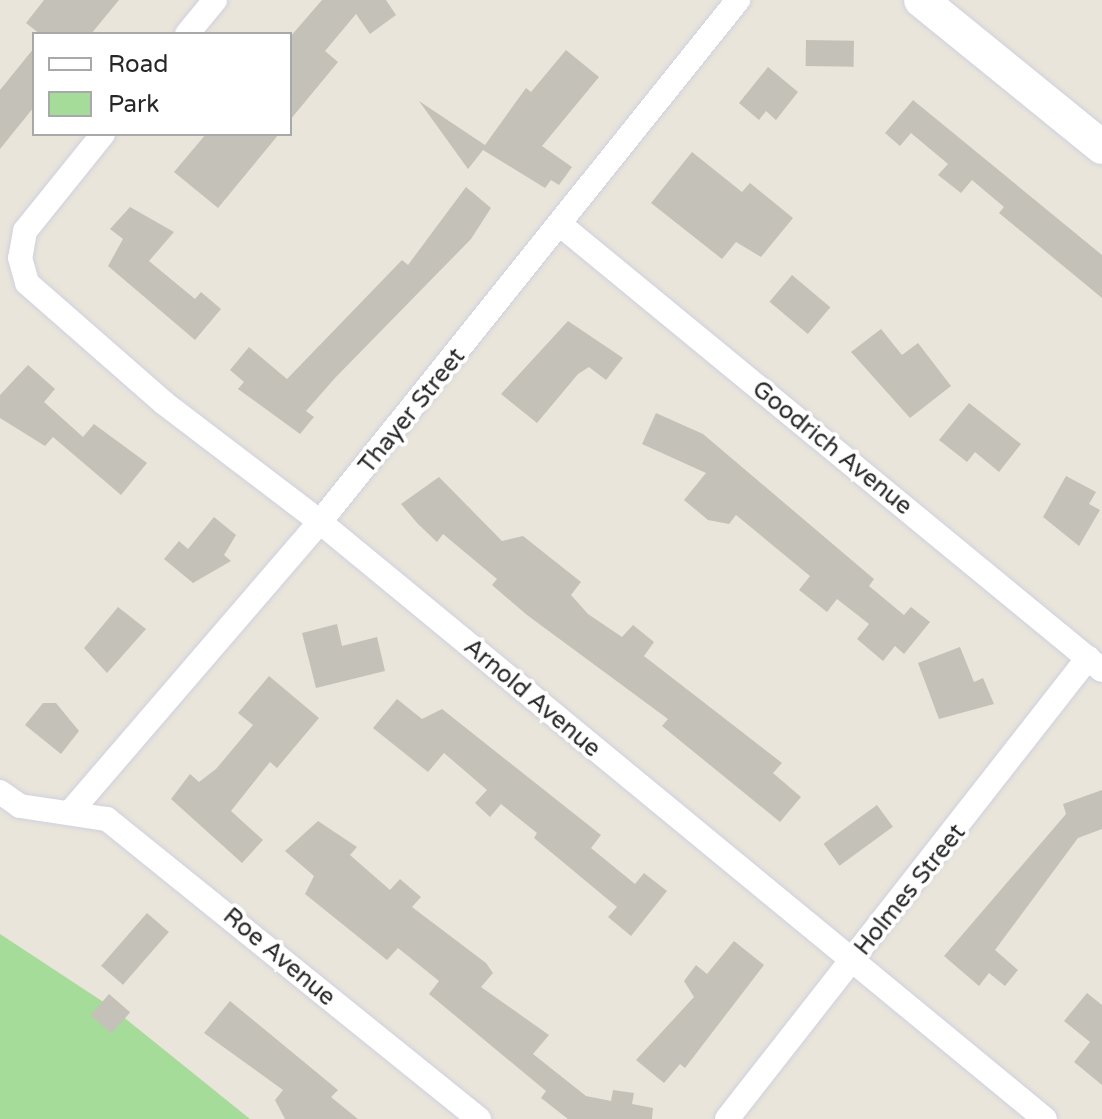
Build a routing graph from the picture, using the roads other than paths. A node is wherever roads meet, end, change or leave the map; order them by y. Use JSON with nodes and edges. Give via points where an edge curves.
{"nodes":[{"id":1,"x":215,"y":0,"type":"edge"},
{"id":2,"x":738,"y":0,"type":"edge"},
{"id":3,"x":921,"y":0,"type":"edge"},
{"id":4,"x":189,"y":32,"type":"edge"},
{"id":5,"x":101,"y":136,"type":"edge"},
{"id":6,"x":1102,"y":147,"type":"edge"},
{"id":7,"x":562,"y":226,"type":"junction"},
{"id":8,"x":320,"y":522,"type":"junction"},
{"id":9,"x":1095,"y":664,"type":"edge"},
{"id":10,"x":0,"y":792,"type":"edge"},
{"id":11,"x":72,"y":810,"type":"junction"},
{"id":12,"x":851,"y":962,"type":"junction"},
{"id":13,"x":479,"y":1119,"type":"edge"},
{"id":14,"x":727,"y":1119,"type":"edge"},
{"id":15,"x":1045,"y":1119,"type":"edge"}],
"edges":[{"from":1,"to":4,"type":"street"},
{"from":2,"to":7,"type":"street","name":"Thayer Street"},
{"from":3,"to":6,"type":"street"},
{"from":5,"to":8,"type":"street","name":"Arnold Avenue","via":[[25,231],[23,274],[164,403]]},
{"from":7,"to":8,"type":"street","name":"Thayer Street"},
{"from":7,"to":9,"type":"street","name":"Goodrich Avenue"},
{"from":8,"to":11,"type":"street","name":"Thayer Street"},
{"from":8,"to":12,"type":"street","name":"Arnold Avenue"},
{"from":9,"to":12,"type":"street","name":"Holmes Street"},
{"from":10,"to":11,"type":"street","name":"Roe Avenue","via":[[20,806]]},
{"from":11,"to":13,"type":"street","name":"Roe Avenue","via":[[107,819]]},
{"from":12,"to":14,"type":"street","name":"Holmes Street"},
{"from":12,"to":15,"type":"street","name":"Arnold Avenue"}]}
